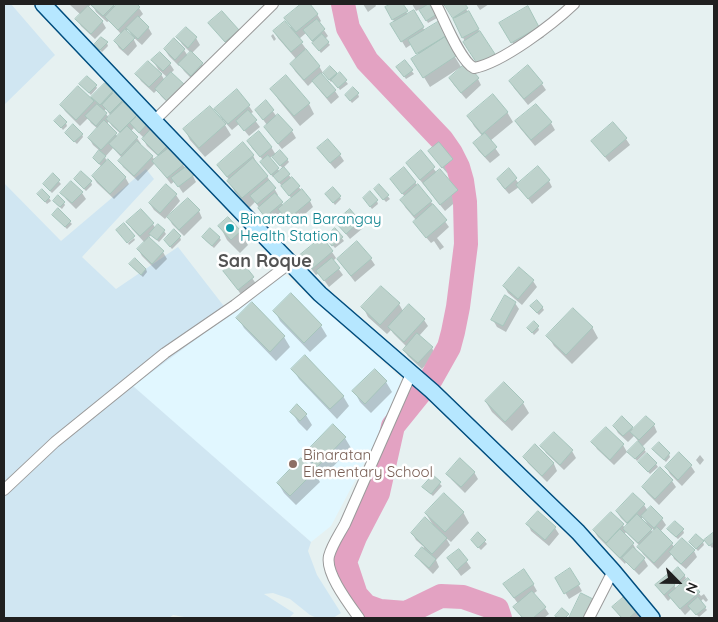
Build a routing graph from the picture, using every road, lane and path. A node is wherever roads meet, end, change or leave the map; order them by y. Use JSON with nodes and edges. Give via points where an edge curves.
{"nodes":[{"id":1,"x":43,"y":4,"type":"edge"},
{"id":2,"x":273,"y":4,"type":"edge"},
{"id":3,"x":436,"y":4,"type":"edge"},
{"id":4,"x":574,"y":4,"type":"edge"},
{"id":5,"x":154,"y":121,"type":"junction"},
{"id":6,"x":290,"y":263,"type":"junction"},
{"id":7,"x":422,"y":383,"type":"junction"},
{"id":8,"x":4,"y":490,"type":"edge"},
{"id":9,"x":613,"y":571,"type":"junction"},
{"id":10,"x":359,"y":618,"type":"edge"},
{"id":11,"x":590,"y":618,"type":"edge"},
{"id":12,"x":652,"y":618,"type":"edge"}],
"edges":[{"from":1,"to":5,"type":"main road"},
{"from":2,"to":5,"type":"street"},
{"from":3,"to":4,"type":"street","via":[[463,57],[474,68],[513,50]]},
{"from":5,"to":6,"type":"main road"},
{"from":6,"to":7,"type":"main road","via":[[320,294]]},
{"from":6,"to":8,"type":"street","via":[[142,371],[55,442]]},
{"from":7,"to":9,"type":"main road","via":[[578,532]]},
{"from":7,"to":10,"type":"street","via":[[328,558],[332,576]]},
{"from":9,"to":11,"type":"street"},
{"from":9,"to":12,"type":"main road"}]}
